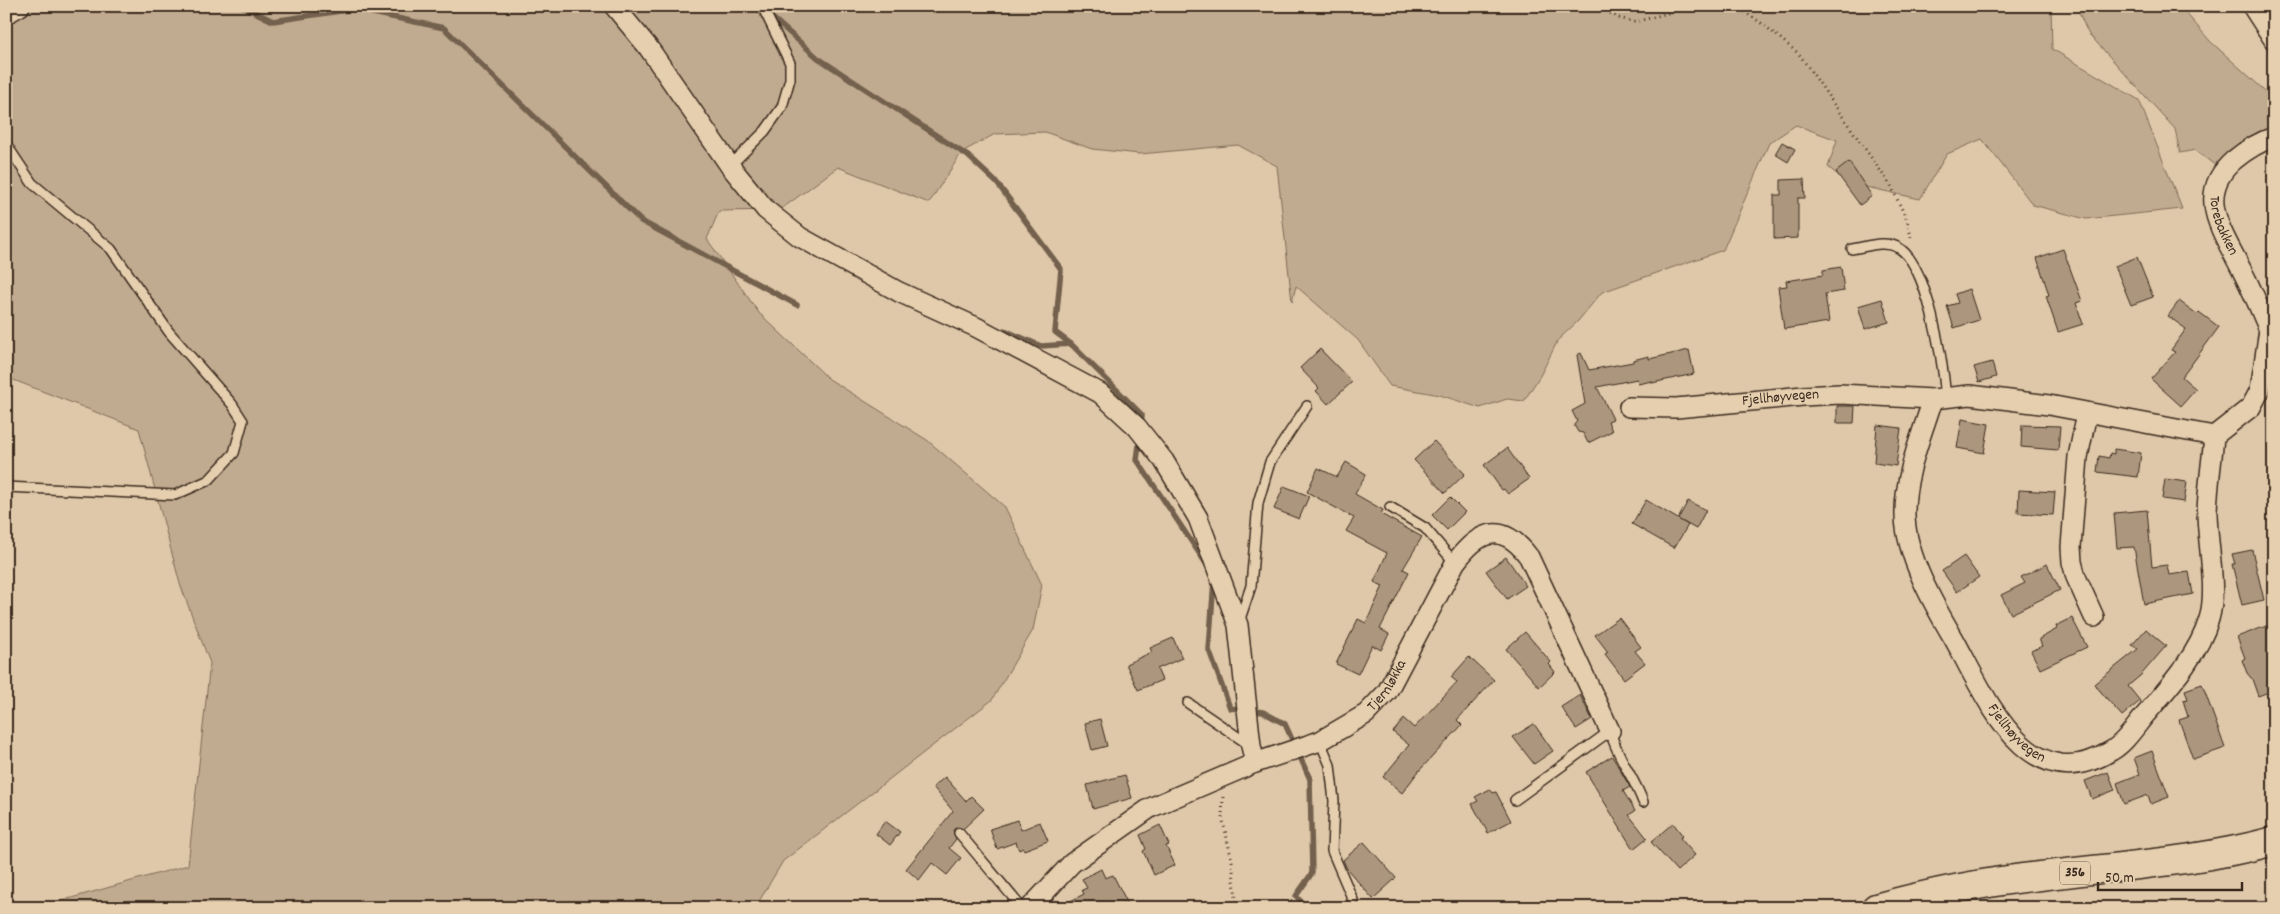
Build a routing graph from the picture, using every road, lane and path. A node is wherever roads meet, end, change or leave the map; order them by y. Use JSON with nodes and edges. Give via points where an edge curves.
{"nodes":[{"id":1,"x":20,"y":6,"type":"edge"},
{"id":2,"x":614,"y":6,"type":"edge"},
{"id":3,"x":762,"y":6,"type":"edge"},
{"id":4,"x":1597,"y":6,"type":"edge"},
{"id":5,"x":1694,"y":6,"type":"edge"},
{"id":6,"x":1736,"y":6,"type":"edge"},
{"id":7,"x":2252,"y":6,"type":"edge"},
{"id":8,"x":6,"y":14,"type":"edge"},
{"id":9,"x":2274,"y":40,"type":"edge"},
{"id":10,"x":2274,"y":137,"type":"edge"},
{"id":11,"x":6,"y":144,"type":"edge"},
{"id":12,"x":730,"y":166,"type":"junction"},
{"id":13,"x":1852,"y":250,"type":"dead end"},
{"id":14,"x":1917,"y":268,"type":"junction"},
{"id":15,"x":2271,"y":331,"type":"edge"},
{"id":16,"x":1939,"y":398,"type":"junction"},
{"id":17,"x":1307,"y":406,"type":"dead end"},
{"id":18,"x":1629,"y":407,"type":"dead end"},
{"id":19,"x":2087,"y":413,"type":"junction"},
{"id":20,"x":2214,"y":436,"type":"junction"},
{"id":21,"x":6,"y":487,"type":"edge"},
{"id":22,"x":1390,"y":507,"type":"dead end"},
{"id":23,"x":1455,"y":562,"type":"junction"},
{"id":24,"x":2094,"y":616,"type":"dead end"},
{"id":25,"x":1238,"y":625,"type":"junction"},
{"id":26,"x":1188,"y":703,"type":"dead end"},
{"id":27,"x":1610,"y":732,"type":"junction"},
{"id":28,"x":1320,"y":741,"type":"junction"},
{"id":29,"x":1253,"y":754,"type":"junction"},
{"id":30,"x":1223,"y":776,"type":"junction"},
{"id":31,"x":1515,"y":800,"type":"dead end"},
{"id":32,"x":1643,"y":802,"type":"dead end"},
{"id":33,"x":959,"y":833,"type":"dead end"},
{"id":34,"x":2274,"y":841,"type":"edge"},
{"id":35,"x":1353,"y":900,"type":"dead end"},
{"id":36,"x":1022,"y":908,"type":"edge"},
{"id":37,"x":1030,"y":908,"type":"edge"},
{"id":38,"x":1237,"y":908,"type":"edge"},
{"id":39,"x":1876,"y":908,"type":"edge"}],
"edges":[{"from":1,"to":8,"type":"street"},
{"from":2,"to":12,"type":"street","via":[[648,47]]},
{"from":3,"to":12,"type":"lane","via":[[790,63],[790,80],[782,107],[765,132]]},
{"from":4,"to":5,"type":"path","via":[[1619,18],[1635,22]]},
{"from":6,"to":14,"type":"path","via":[[1799,54],[1891,186],[1908,220]]},
{"from":7,"to":9,"type":"street"},
{"from":10,"to":15,"type":"street","name":"Torebakken","via":[[2241,154],[2225,168],[2216,180],[2213,202],[2220,227]]},
{"from":11,"to":21,"type":"lane","via":[[32,184],[111,249],[169,332],[244,421],[234,453],[209,480],[176,495]]},
{"from":12,"to":25,"type":"street","via":[[766,210],[800,237],[899,292],[976,327],[1100,393],[1137,427],[1164,461],[1198,518]]},
{"from":13,"to":14,"type":"lane","via":[[1886,244],[1896,246]]},
{"from":14,"to":16,"type":"lane","via":[[1943,371]]},
{"from":15,"to":20,"type":"street","via":[[2260,390],[2252,407]]},
{"from":16,"to":18,"type":"street","name":"Fjellhøyvegen","via":[[1840,394],[1676,408]]},
{"from":16,"to":19,"type":"street","name":"Fjellhøyvegen","via":[[1970,395],[2007,398]]},
{"from":16,"to":20,"type":"street","name":"Fjellhøyvegen","via":[[1910,470],[1905,517],[1908,538],[1917,566],[1993,710],[2015,740],[2034,756],[2052,762],[2074,765],[2089,762],[2113,750],[2158,700],[2202,637],[2210,617],[2212,598],[2207,510]]},
{"from":17,"to":25,"type":"lane","via":[[1270,462],[1258,502],[1251,586]]},
{"from":19,"to":20,"type":"street","name":"Fjellhøyvegen"},
{"from":19,"to":24,"type":"street","via":[[2078,457],[2071,547],[2076,577]]},
{"from":22,"to":23,"type":"lane","via":[[1425,528]]},
{"from":23,"to":27,"type":"street","name":"Tjernløkka","via":[[1480,536],[1497,534],[1518,542],[1529,557]]},
{"from":23,"to":28,"type":"street","name":"Tjernløkka","via":[[1387,692],[1366,714]]},
{"from":25,"to":29,"type":"street"},
{"from":26,"to":29,"type":"lane"},
{"from":27,"to":31,"type":"lane"},
{"from":27,"to":32,"type":"lane","via":[[1619,758]]},
{"from":28,"to":29,"type":"street","name":"Tjernløkka"},
{"from":28,"to":35,"type":"lane","via":[[1330,765],[1334,801],[1332,852]]},
{"from":29,"to":30,"type":"street","name":"Tjernløkka"},
{"from":30,"to":37,"type":"street","name":"Tjernløkka","via":[[1150,808],[1129,822],[1072,863]]},
{"from":30,"to":38,"type":"path","via":[[1222,816],[1232,861]]},
{"from":33,"to":36,"type":"lane"},
{"from":34,"to":39,"type":"main road","number":"356","via":[[2207,857],[1976,885]]}]}
